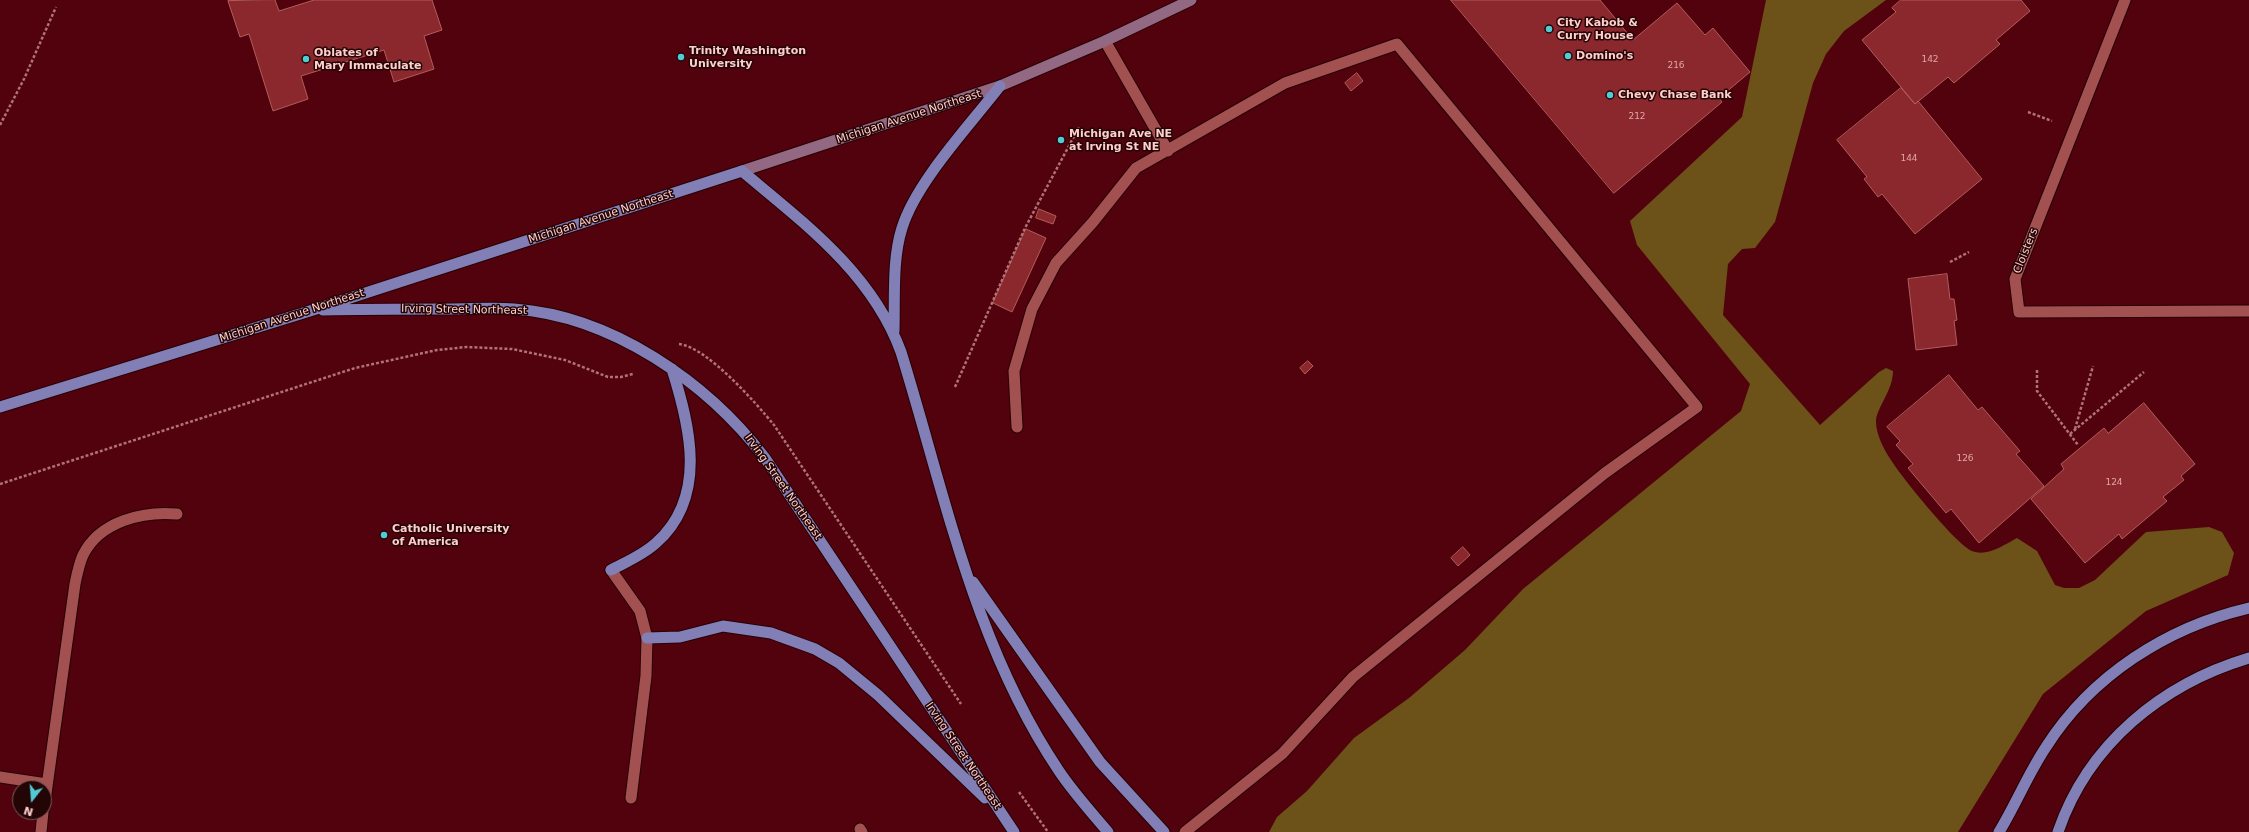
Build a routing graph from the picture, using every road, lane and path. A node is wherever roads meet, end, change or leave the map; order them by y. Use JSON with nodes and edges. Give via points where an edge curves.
{"nodes":[{"id":1,"x":1191,"y":0,"type":"edge"},
{"id":2,"x":2125,"y":0,"type":"edge"},
{"id":3,"x":56,"y":7,"type":"dead end"},
{"id":4,"x":1105,"y":41,"type":"junction"},
{"id":5,"x":1000,"y":86,"type":"junction"},
{"id":6,"x":0,"y":125,"type":"edge"},
{"id":7,"x":1079,"y":127,"type":"dead end"},
{"id":8,"x":1168,"y":151,"type":"junction"},
{"id":9,"x":742,"y":171,"type":"junction"},
{"id":10,"x":1969,"y":252,"type":"dead end"},
{"id":11,"x":1950,"y":262,"type":"dead end"},
{"id":12,"x":313,"y":310,"type":"junction"},
{"id":13,"x":2249,"y":311,"type":"edge"},
{"id":14,"x":894,"y":332,"type":"junction"},
{"id":15,"x":2093,"y":366,"type":"dead end"},
{"id":16,"x":672,"y":369,"type":"junction"},
{"id":17,"x":2037,"y":370,"type":"dead end"},
{"id":18,"x":2144,"y":372,"type":"dead end"},
{"id":19,"x":635,"y":373,"type":"dead end"},
{"id":20,"x":955,"y":387,"type":"dead end"},
{"id":21,"x":0,"y":408,"type":"edge"},
{"id":22,"x":1017,"y":427,"type":"dead end"},
{"id":23,"x":2075,"y":429,"type":"junction"},
{"id":24,"x":2070,"y":434,"type":"junction"},
{"id":25,"x":2078,"y":445,"type":"dead end"},
{"id":26,"x":0,"y":484,"type":"edge"},
{"id":27,"x":177,"y":514,"type":"dead end"},
{"id":28,"x":964,"y":568,"type":"junction"},
{"id":29,"x":611,"y":570,"type":"joint"},
{"id":30,"x":2249,"y":608,"type":"edge"},
{"id":31,"x":647,"y":638,"type":"junction"},
{"id":32,"x":2249,"y":658,"type":"edge"},
{"id":33,"x":0,"y":777,"type":"edge"},
{"id":34,"x":20,"y":780,"type":"edge"},
{"id":35,"x":48,"y":780,"type":"edge"},
{"id":36,"x":631,"y":798,"type":"dead end"},
{"id":37,"x":1002,"y":814,"type":"junction"},
{"id":38,"x":42,"y":820,"type":"edge"},
{"id":39,"x":41,"y":832,"type":"edge"},
{"id":40,"x":1014,"y":832,"type":"edge"},
{"id":41,"x":1108,"y":832,"type":"edge"},
{"id":42,"x":1164,"y":832,"type":"edge"},
{"id":43,"x":1185,"y":832,"type":"edge"},
{"id":44,"x":1999,"y":832,"type":"edge"},
{"id":45,"x":2058,"y":832,"type":"edge"}],
"edges":[{"from":1,"to":4,"type":"main road","name":"Michigan Avenue Northeast"},
{"from":2,"to":13,"type":"street","name":"Cloisters","via":[[2015,279],[2019,312]]},
{"from":3,"to":6,"type":"path"},
{"from":4,"to":5,"type":"main road","name":"Michigan Avenue Northeast"},
{"from":4,"to":8,"type":"street"},
{"from":5,"to":9,"type":"main road","name":"Michigan Avenue Northeast"},
{"from":5,"to":14,"type":"main road","via":[[928,178],[905,218],[897,253]]},
{"from":7,"to":20,"type":"path","via":[[1022,234]]},
{"from":8,"to":22,"type":"street","via":[[1136,168],[1056,263],[1032,309],[1014,371]]},
{"from":8,"to":43,"type":"street","via":[[1285,83],[1397,44],[1697,407],[1604,473],[1353,677],[1282,754]]},
{"from":9,"to":12,"type":"main road","name":"Michigan Avenue Northeast"},
{"from":9,"to":14,"type":"main road","via":[[852,270],[876,300]]},
{"from":10,"to":11,"type":"path"},
{"from":12,"to":16,"type":"main road","name":"Irving Street Northeast","via":[[514,309],[548,314],[602,329]]},
{"from":12,"to":21,"type":"main road","name":"Michigan Avenue Northeast"},
{"from":14,"to":28,"type":"main road","via":[[928,438]]},
{"from":15,"to":23,"type":"path"},
{"from":16,"to":29,"type":"main road","via":[[687,418],[690,445],[689,474],[683,505],[677,519],[655,544]]},
{"from":16,"to":37,"type":"main road","name":"Irving Street Northeast","via":[[711,398],[748,435]]},
{"from":17,"to":24,"type":"path","via":[[2036,391]]},
{"from":18,"to":23,"type":"path"},
{"from":19,"to":26,"type":"path","via":[[608,377],[565,360],[512,349],[466,347],[410,354],[356,368]]},
{"from":23,"to":24,"type":"path"},
{"from":24,"to":25,"type":"path"},
{"from":27,"to":35,"type":"street","via":[[146,514],[128,518],[100,534],[83,555],[75,584]]},
{"from":28,"to":41,"type":"main road","via":[[996,654],[1035,732],[1059,771]]},
{"from":28,"to":42,"type":"main road","via":[[1100,762]]},
{"from":29,"to":31,"type":"street","via":[[640,611]]},
{"from":30,"to":44,"type":"main road","via":[[2212,618],[2160,642],[2135,656],[2096,688],[2064,722],[2046,747]]},
{"from":31,"to":36,"type":"street","via":[[646,676]]},
{"from":31,"to":37,"type":"main road","via":[[680,637],[722,626],[771,633],[815,649],[839,662],[878,695]]},
{"from":32,"to":45,"type":"main road","via":[[2208,672],[2183,684],[2141,713],[2105,748],[2089,769],[2063,816]]},
{"from":33,"to":34,"type":"street"},
{"from":37,"to":40,"type":"main road","name":"Irving Street Northeast"},
{"from":38,"to":39,"type":"street"}]}
